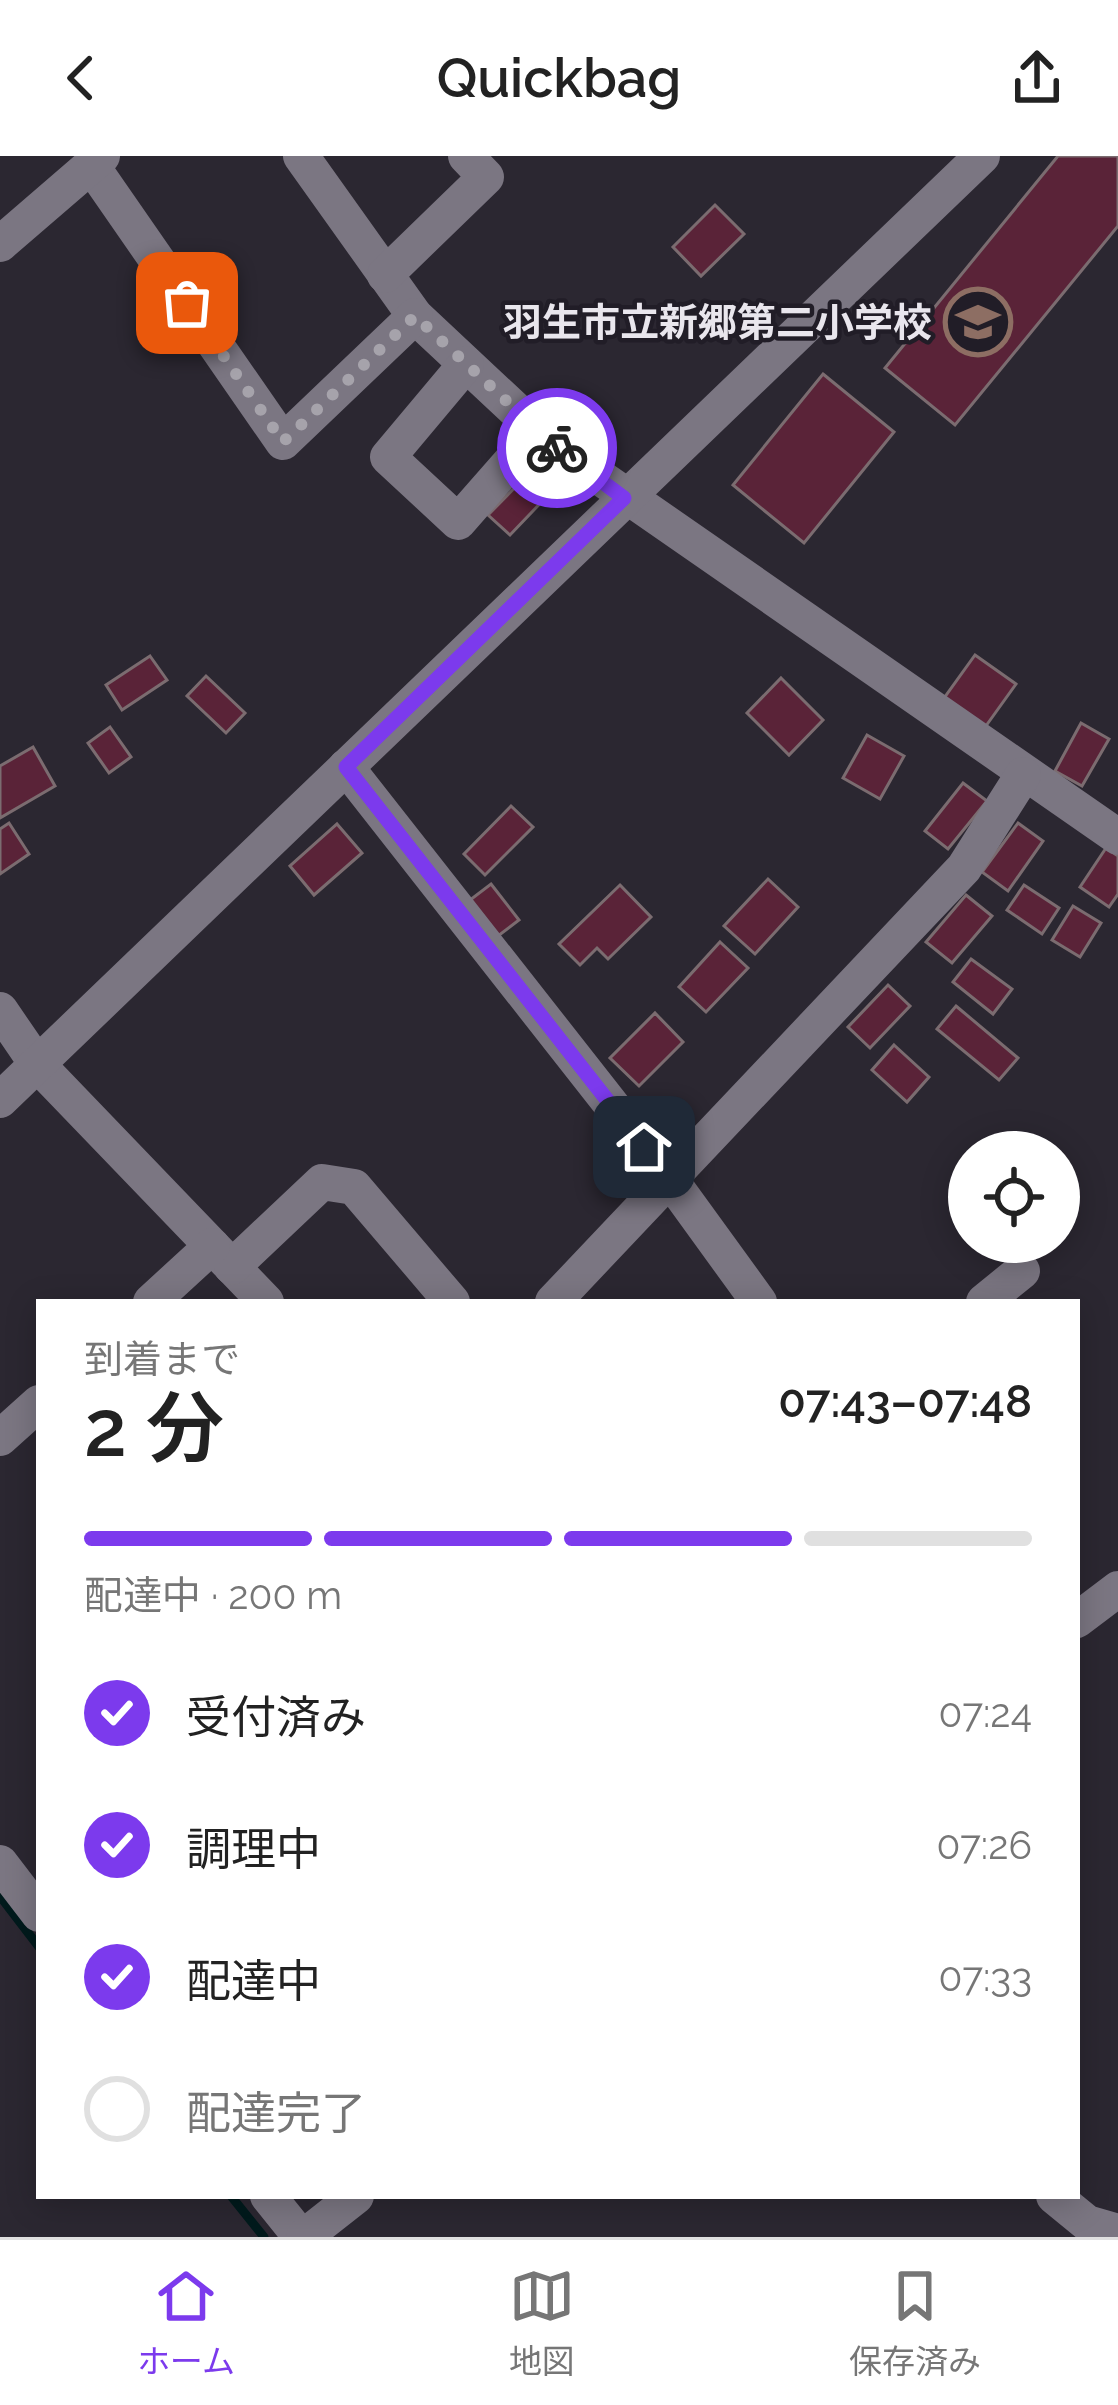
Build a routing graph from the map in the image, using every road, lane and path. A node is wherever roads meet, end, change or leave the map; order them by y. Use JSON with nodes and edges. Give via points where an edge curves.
{"nodes":[{"id":1,"x":301,"y":156,"type":"edge"},
{"id":2,"x":466,"y":156,"type":"edge"},
{"id":3,"x":982,"y":156,"type":"edge"},
{"id":4,"x":96,"y":160,"type":"edge"},
{"id":5,"x":0,"y":244,"type":"edge"},
{"id":6,"x":386,"y":275,"type":"junction"},
{"id":7,"x":415,"y":316,"type":"junction"},
{"id":8,"x":466,"y":364,"type":"junction"},
{"id":9,"x":538,"y":431,"type":"junction"},
{"id":10,"x":624,"y":498,"type":"junction"},
{"id":11,"x":346,"y":767,"type":"junction"},
{"id":12,"x":1023,"y":775,"type":"junction"},
{"id":13,"x":1118,"y":837,"type":"edge"},
{"id":14,"x":0,"y":1010,"type":"edge"},
{"id":15,"x":38,"y":1064,"type":"junction"},
{"id":16,"x":0,"y":1100,"type":"edge"},
{"id":17,"x":672,"y":1182,"type":"junction"},
{"id":18,"x":222,"y":1256,"type":"junction"},
{"id":19,"x":1022,"y":1270,"type":"dead end"},
{"id":20,"x":156,"y":1299,"type":"edge"},
{"id":21,"x":263,"y":1299,"type":"edge"},
{"id":22,"x":449,"y":1299,"type":"edge"},
{"id":23,"x":556,"y":1299,"type":"edge"},
{"id":24,"x":757,"y":1299,"type":"edge"},
{"id":25,"x":988,"y":1299,"type":"edge"},
{"id":26,"x":36,"y":1405,"type":"edge"},
{"id":27,"x":0,"y":1438,"type":"edge"},
{"id":28,"x":1118,"y":1589,"type":"edge"},
{"id":29,"x":1080,"y":1618,"type":"edge"},
{"id":30,"x":0,"y":1863,"type":"edge"},
{"id":31,"x":36,"y":1904,"type":"edge"},
{"id":32,"x":271,"y":2199,"type":"edge"},
{"id":33,"x":352,"y":2199,"type":"edge"},
{"id":34,"x":1058,"y":2199,"type":"edge"},
{"id":35,"x":1118,"y":2232,"type":"edge"},
{"id":36,"x":303,"y":2237,"type":"edge"}],
"edges":[{"from":1,"to":6,"type":"street"},
{"from":2,"to":6,"type":"street","via":[[486,177]]},
{"from":3,"to":10,"type":"street"},
{"from":4,"to":5,"type":"street"},
{"from":4,"to":7,"type":"street","via":[[283,442]]},
{"from":6,"to":7,"type":"street"},
{"from":7,"to":8,"type":"street"},
{"from":8,"to":9,"type":"street"},
{"from":8,"to":9,"type":"street","via":[[388,457],[458,522]]},
{"from":9,"to":10,"type":"street"},
{"from":10,"to":11,"type":"street"},
{"from":10,"to":12,"type":"street"},
{"from":11,"to":15,"type":"street"},
{"from":11,"to":17,"type":"street"},
{"from":12,"to":13,"type":"street"},
{"from":12,"to":17,"type":"street","via":[[964,868]]},
{"from":14,"to":15,"type":"street"},
{"from":15,"to":16,"type":"street"},
{"from":15,"to":18,"type":"street"},
{"from":17,"to":23,"type":"street"},
{"from":17,"to":24,"type":"street"},
{"from":18,"to":20,"type":"street"},
{"from":18,"to":21,"type":"street"},
{"from":18,"to":22,"type":"street","via":[[322,1182],[354,1187]]},
{"from":19,"to":25,"type":"street"},
{"from":26,"to":27,"type":"street"},
{"from":28,"to":29,"type":"street"},
{"from":30,"to":31,"type":"street"},
{"from":32,"to":36,"type":"street"},
{"from":33,"to":36,"type":"street"},
{"from":34,"to":35,"type":"street","via":[[1088,2223]]}]}
